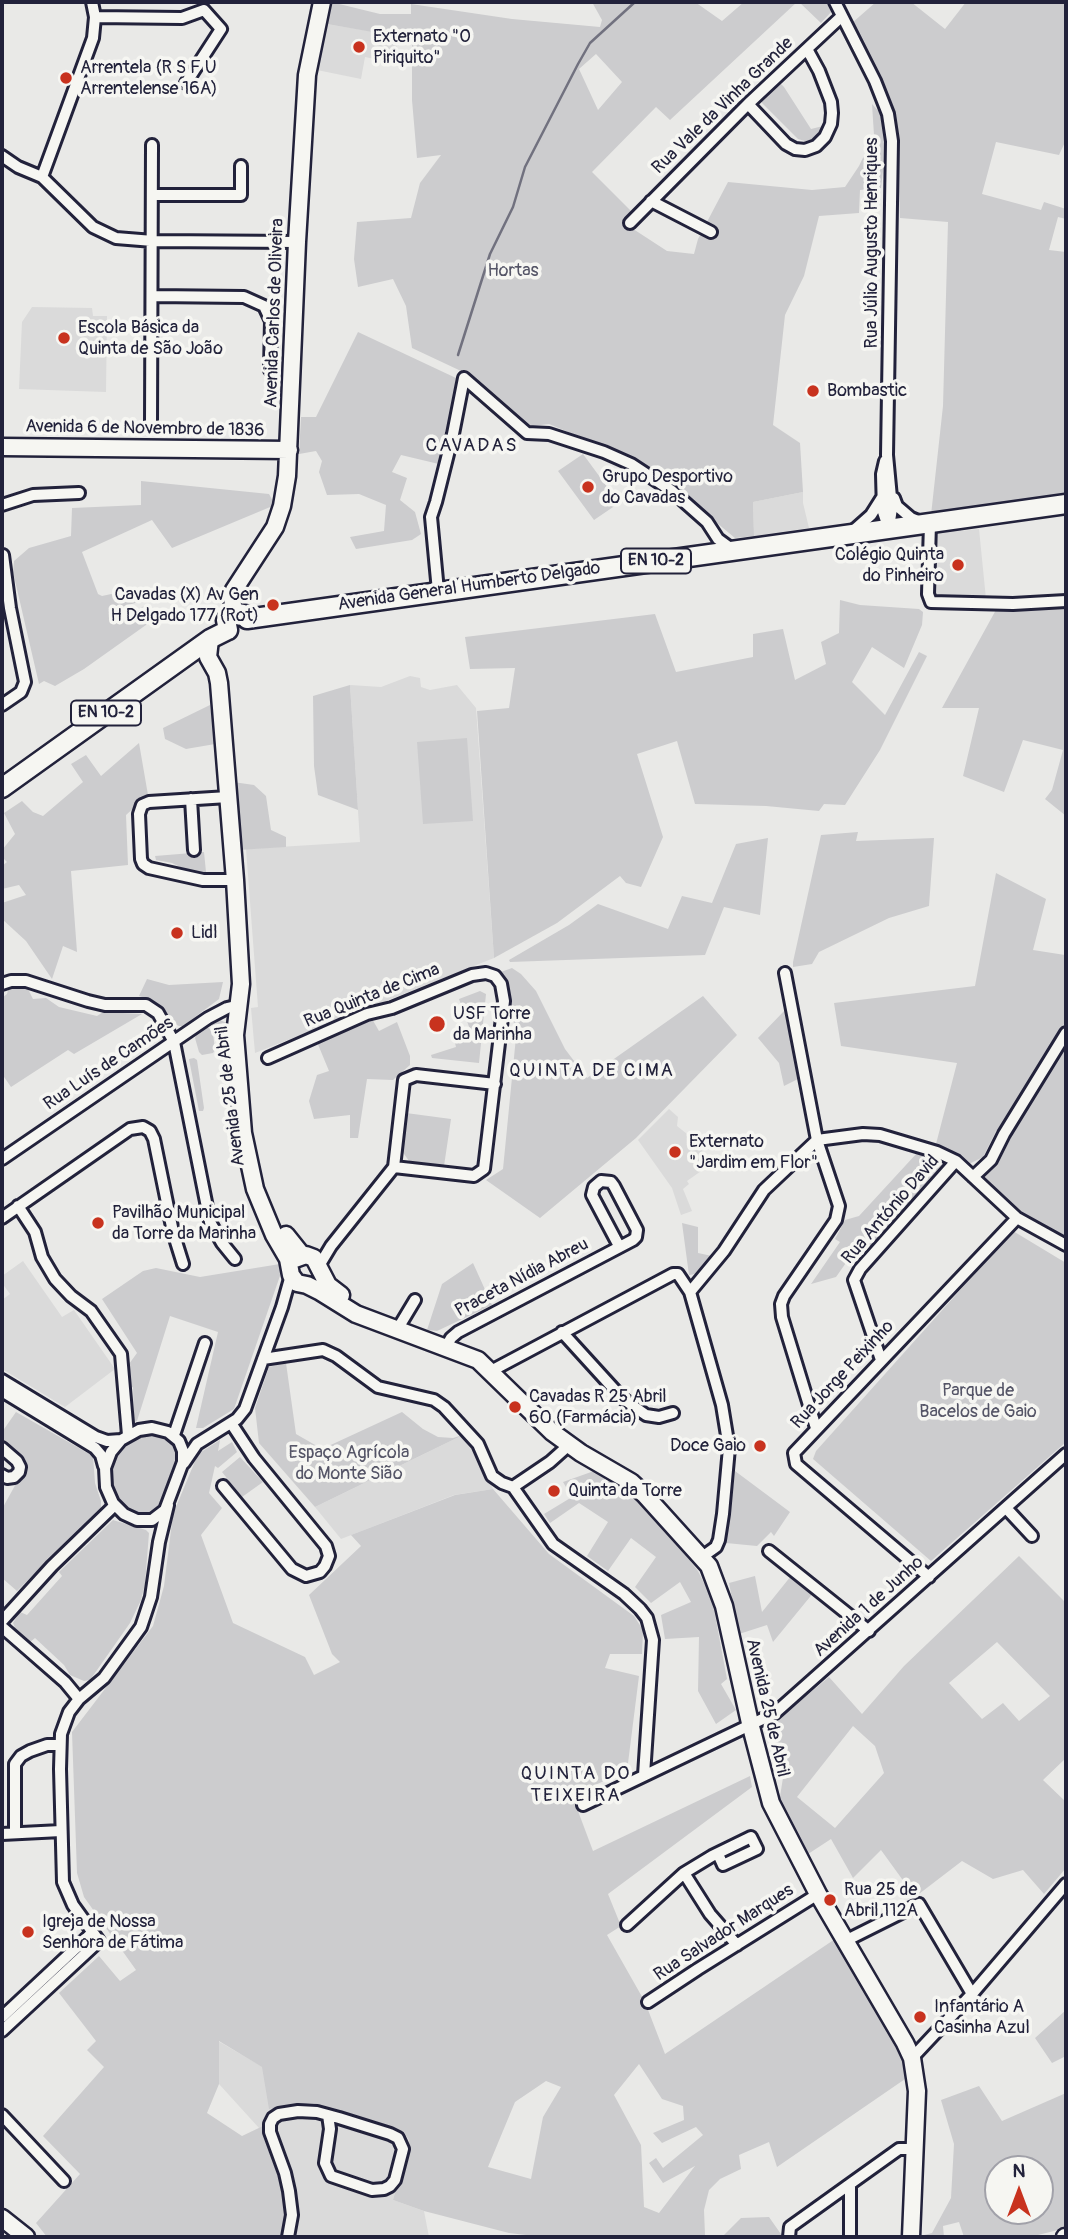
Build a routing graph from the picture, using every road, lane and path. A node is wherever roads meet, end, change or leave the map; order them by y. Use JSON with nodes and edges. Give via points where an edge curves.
{"nodes":[{"id":1,"x":92,"y":2,"type":"edge"},
{"id":2,"x":322,"y":2,"type":"edge"},
{"id":3,"x":835,"y":2,"type":"edge"},
{"id":4,"x":206,"y":6,"type":"edge"},
{"id":5,"x":842,"y":16,"type":"junction"},
{"id":6,"x":94,"y":17,"type":"junction"},
{"id":7,"x":807,"y":49,"type":"junction"},
{"id":8,"x":186,"y":83,"type":"dead end"},
{"id":9,"x":748,"y":104,"type":"junction"},
{"id":10,"x":152,"y":145,"type":"dead end"},
{"id":11,"x":2,"y":156,"type":"edge"},
{"id":12,"x":241,"y":166,"type":"dead end"},
{"id":13,"x":42,"y":177,"type":"junction"},
{"id":14,"x":153,"y":195,"type":"junction"},
{"id":15,"x":651,"y":201,"type":"junction"},
{"id":16,"x":630,"y":223,"type":"dead end"},
{"id":17,"x":711,"y":232,"type":"dead end"},
{"id":18,"x":153,"y":241,"type":"junction"},
{"id":19,"x":297,"y":242,"type":"junction"},
{"id":20,"x":153,"y":296,"type":"junction"},
{"id":21,"x":270,"y":370,"type":"dead end"},
{"id":22,"x":151,"y":422,"type":"dead end"},
{"id":23,"x":2,"y":447,"type":"edge"},
{"id":24,"x":289,"y":450,"type":"junction"},
{"id":25,"x":79,"y":493,"type":"dead end"},
{"id":26,"x":887,"y":494,"type":"junction"},
{"id":27,"x":1066,"y":504,"type":"edge"},
{"id":28,"x":2,"y":505,"type":"edge"},
{"id":29,"x":927,"y":523,"type":"junction"},
{"id":30,"x":889,"y":528,"type":"junction"},
{"id":31,"x":850,"y":534,"type":"junction"},
{"id":32,"x":733,"y":550,"type":"junction"},
{"id":33,"x":3,"y":555,"type":"edge"},
{"id":34,"x":438,"y":591,"type":"junction"},
{"id":35,"x":1066,"y":601,"type":"edge"},
{"id":36,"x":236,"y":621,"type":"junction"},
{"id":37,"x":210,"y":639,"type":"junction"},
{"id":38,"x":2,"y":705,"type":"edge"},
{"id":39,"x":2,"y":788,"type":"edge"},
{"id":40,"x":228,"y":797,"type":"junction"},
{"id":41,"x":191,"y":799,"type":"junction"},
{"id":42,"x":194,"y":850,"type":"dead end"},
{"id":43,"x":234,"y":880,"type":"junction"},
{"id":44,"x":785,"y":973,"type":"dead end"},
{"id":45,"x":2,"y":984,"type":"edge"},
{"id":46,"x":240,"y":1005,"type":"junction"},
{"id":47,"x":1066,"y":1032,"type":"edge"},
{"id":48,"x":174,"y":1042,"type":"junction"},
{"id":49,"x":268,"y":1058,"type":"dead end"},
{"id":50,"x":495,"y":1084,"type":"junction"},
{"id":51,"x":817,"y":1140,"type":"junction"},
{"id":52,"x":2,"y":1158,"type":"edge"},
{"id":53,"x":956,"y":1161,"type":"junction"},
{"id":54,"x":394,"y":1167,"type":"junction"},
{"id":55,"x":973,"y":1177,"type":"junction"},
{"id":56,"x":18,"y":1206,"type":"junction"},
{"id":57,"x":2,"y":1218,"type":"edge"},
{"id":58,"x":1017,"y":1218,"type":"junction"},
{"id":59,"x":1066,"y":1245,"type":"edge"},
{"id":60,"x":331,"y":1246,"type":"junction"},
{"id":61,"x":619,"y":1246,"type":"junction"},
{"id":62,"x":304,"y":1255,"type":"junction"},
{"id":63,"x":234,"y":1259,"type":"dead end"},
{"id":64,"x":183,"y":1264,"type":"dead end"},
{"id":65,"x":320,"y":1268,"type":"junction"},
{"id":66,"x":298,"y":1278,"type":"junction"},
{"id":67,"x":690,"y":1292,"type":"junction"},
{"id":68,"x":415,"y":1300,"type":"dead end"},
{"id":69,"x":390,"y":1327,"type":"junction"},
{"id":70,"x":562,"y":1332,"type":"junction"},
{"id":71,"x":205,"y":1343,"type":"dead end"},
{"id":72,"x":446,"y":1347,"type":"junction"},
{"id":73,"x":263,"y":1359,"type":"junction"},
{"id":74,"x":881,"y":1360,"type":"junction"},
{"id":75,"x":491,"y":1371,"type":"junction"},
{"id":76,"x":2,"y":1380,"type":"edge"},
{"id":77,"x":2,"y":1391,"type":"edge"},
{"id":78,"x":673,"y":1413,"type":"dead end"},
{"id":79,"x":57,"y":1419,"type":"junction"},
{"id":80,"x":232,"y":1423,"type":"junction"},
{"id":81,"x":816,"y":1428,"type":"junction"},
{"id":82,"x":175,"y":1436,"type":"junction"},
{"id":83,"x":125,"y":1437,"type":"junction"},
{"id":84,"x":204,"y":1439,"type":"junction"},
{"id":85,"x":569,"y":1445,"type":"junction"},
{"id":86,"x":2,"y":1448,"type":"edge"},
{"id":87,"x":1066,"y":1454,"type":"edge"},
{"id":88,"x":182,"y":1467,"type":"junction"},
{"id":89,"x":105,"y":1468,"type":"junction"},
{"id":90,"x":2,"y":1475,"type":"edge"},
{"id":91,"x":223,"y":1486,"type":"dead end"},
{"id":92,"x":513,"y":1487,"type":"junction"},
{"id":93,"x":115,"y":1505,"type":"junction"},
{"id":94,"x":168,"y":1505,"type":"junction"},
{"id":95,"x":1006,"y":1508,"type":"junction"},
{"id":96,"x":142,"y":1521,"type":"junction"},
{"id":97,"x":1032,"y":1536,"type":"dead end"},
{"id":98,"x":159,"y":1542,"type":"junction"},
{"id":99,"x":769,"y":1551,"type":"dead end"},
{"id":100,"x":702,"y":1557,"type":"junction"},
{"id":101,"x":929,"y":1577,"type":"junction"},
{"id":102,"x":2,"y":1621,"type":"edge"},
{"id":103,"x":2,"y":1627,"type":"edge"},
{"id":104,"x":869,"y":1631,"type":"junction"},
{"id":105,"x":79,"y":1699,"type":"junction"},
{"id":106,"x":750,"y":1723,"type":"junction"},
{"id":107,"x":61,"y":1745,"type":"junction"},
{"id":108,"x":644,"y":1775,"type":"junction"},
{"id":109,"x":583,"y":1805,"type":"dead end"},
{"id":110,"x":61,"y":1831,"type":"junction"},
{"id":111,"x":15,"y":1832,"type":"junction"},
{"id":112,"x":2,"y":1833,"type":"edge"},
{"id":113,"x":718,"y":1854,"type":"dead end"},
{"id":114,"x":684,"y":1873,"type":"junction"},
{"id":115,"x":1066,"y":1884,"type":"edge"},
{"id":116,"x":818,"y":1894,"type":"junction"},
{"id":117,"x":627,"y":1925,"type":"dead end"},
{"id":118,"x":95,"y":1937,"type":"junction"},
{"id":119,"x":845,"y":1941,"type":"junction"},
{"id":120,"x":737,"y":1945,"type":"junction"},
{"id":121,"x":972,"y":1994,"type":"junction"},
{"id":122,"x":648,"y":2002,"type":"dead end"},
{"id":123,"x":2,"y":2017,"type":"edge"},
{"id":124,"x":2,"y":2031,"type":"edge"},
{"id":125,"x":912,"y":2058,"type":"junction"},
{"id":126,"x":2,"y":2115,"type":"edge"},
{"id":127,"x":328,"y":2115,"type":"junction"},
{"id":128,"x":915,"y":2149,"type":"junction"},
{"id":129,"x":64,"y":2181,"type":"dead end"},
{"id":130,"x":850,"y":2184,"type":"junction"},
{"id":131,"x":2,"y":2218,"type":"edge"},
{"id":132,"x":790,"y":2232,"type":"edge"},
{"id":133,"x":26,"y":2237,"type":"edge"},
{"id":134,"x":288,"y":2237,"type":"edge"},
{"id":135,"x":850,"y":2237,"type":"edge"},
{"id":136,"x":911,"y":2237,"type":"edge"}],
"edges":[{"from":1,"to":6,"type":"street"},
{"from":2,"to":19,"type":"main road","name":"Avenida Carlos de Oliveira","via":[[307,75]]},
{"from":3,"to":5,"type":"street","name":"Rua Júlio Augusto Henriques"},
{"from":4,"to":6,"type":"street","via":[[181,18]]},
{"from":4,"to":8,"type":"street","via":[[221,29]]},
{"from":5,"to":7,"type":"street","name":"Rua Vale da Vinha Grande"},
{"from":5,"to":26,"type":"street","name":"Rua Júlio Augusto Henriques","via":[[875,81],[888,114],[892,141]]},
{"from":6,"to":13,"type":"street","via":[[93,38]]},
{"from":7,"to":9,"type":"street","name":"Rua Vale da Vinha Grande"},
{"from":7,"to":9,"type":"street","via":[[831,102],[831,124],[816,146],[806,150],[786,144]]},
{"from":9,"to":15,"type":"street","name":"Rua Vale da Vinha Grande"},
{"from":10,"to":14,"type":"street"},
{"from":11,"to":13,"type":"street"},
{"from":12,"to":14,"type":"street","via":[[241,195]]},
{"from":13,"to":18,"type":"street","via":[[100,232],[116,239]]},
{"from":14,"to":18,"type":"street"},
{"from":15,"to":16,"type":"street","name":"Rua Vale da Vinha Grande"},
{"from":15,"to":17,"type":"street"},
{"from":18,"to":19,"type":"street"},
{"from":18,"to":20,"type":"street"},
{"from":19,"to":24,"type":"main road","name":"Avenida Carlos de Oliveira"},
{"from":20,"to":21,"type":"street","via":[[255,300],[264,306],[271,321]]},
{"from":20,"to":22,"type":"street"},
{"from":23,"to":24,"type":"main road","name":"Avenida 6 de Novembro de 1836"},
{"from":24,"to":36,"type":"main road","name":"Avenida Carlos de Oliveira","via":[[275,527],[234,590]]},
{"from":25,"to":28,"type":"street","via":[[33,495]]},
{"from":26,"to":29,"type":"street","via":[[911,517]]},
{"from":26,"to":30,"type":"street","name":"Rua Júlio Augusto Henriques","via":[[892,508]]},
{"from":26,"to":31,"type":"street"},
{"from":27,"to":29,"type":"main road","name":"Avenida General Humberto Delgado","number":"EN 10-2"},
{"from":29,"to":30,"type":"main road","name":"Avenida General Humberto Delgado","number":"EN 10-2"},
{"from":29,"to":35,"type":"street","via":[[931,602]]},
{"from":30,"to":31,"type":"main road","name":"Avenida General Humberto Delgado","number":"EN 10-2"},
{"from":31,"to":32,"type":"main road","name":"Avenida General Humberto Delgado","number":"EN 10-2"},
{"from":32,"to":34,"type":"main road","name":"Avenida General Humberto Delgado","number":"EN 10-2"},
{"from":32,"to":34,"type":"street","via":[[718,539],[708,522],[649,476],[604,452],[549,434],[527,433],[464,378],[431,517]]},
{"from":33,"to":38,"type":"street","via":[[25,682],[21,692]]},
{"from":34,"to":36,"type":"main road","name":"Avenida General Humberto Delgado","number":"EN 10-2"},
{"from":36,"to":37,"type":"main road","number":"EN 10-2"},
{"from":37,"to":39,"type":"main road","number":"EN 10-2"},
{"from":37,"to":40,"type":"main road","name":"Avenida 25 de Abril","via":[[208,657],[219,677]]},
{"from":40,"to":41,"type":"street"},
{"from":40,"to":43,"type":"main road","name":"Avenida 25 de Abril"},
{"from":41,"to":42,"type":"street"},
{"from":41,"to":43,"type":"street","via":[[142,805],[143,864],[202,880]]},
{"from":43,"to":46,"type":"main road","name":"Avenida 25 de Abril"},
{"from":44,"to":51,"type":"street"},
{"from":45,"to":48,"type":"street","via":[[26,981],[97,1003],[146,1005],[158,1013]]},
{"from":46,"to":48,"type":"street","name":"Rua Luís de Camões","via":[[218,1012]]},
{"from":46,"to":62,"type":"main road","name":"Avenida 25 de Abril","via":[[257,1161],[274,1213],[294,1248]]},
{"from":46,"to":66,"type":"main road","name":"Avenida 25 de Abril","via":[[235,1035],[248,1163],[264,1213]]},
{"from":47,"to":55,"type":"street","via":[[991,1160]]},
{"from":48,"to":52,"type":"street","name":"Rua Luís de Camões"},
{"from":48,"to":63,"type":"street","via":[[210,1222]]},
{"from":49,"to":50,"type":"street","name":"Rua Quinta de Cima","via":[[367,1014],[472,975],[490,974],[501,984],[504,995]]},
{"from":50,"to":54,"type":"street","via":[[486,1165],[481,1173]]},
{"from":50,"to":54,"type":"street","via":[[407,1077],[402,1084]]},
{"from":51,"to":53,"type":"street","via":[[880,1135]]},
{"from":51,"to":67,"type":"street","via":[[764,1190]]},
{"from":51,"to":81,"type":"street","via":[[838,1213],[781,1304]]},
{"from":53,"to":55,"type":"street"},
{"from":53,"to":74,"type":"street","name":"Rua António David","via":[[854,1280]]},
{"from":54,"to":60,"type":"street"},
{"from":55,"to":58,"type":"street"},
{"from":56,"to":57,"type":"street"},
{"from":56,"to":64,"type":"street","via":[[130,1129],[143,1127],[155,1139]]},
{"from":56,"to":83,"type":"street","via":[[55,1279],[91,1311],[121,1354]]},
{"from":58,"to":59,"type":"street"},
{"from":58,"to":74,"type":"street","name":"Rua Jorge Peixinho"},
{"from":60,"to":62,"type":"street"},
{"from":60,"to":65,"type":"street"},
{"from":61,"to":61,"type":"street","via":[[633,1240],[637,1230],[614,1186],[601,1181],[592,1195]]},
{"from":61,"to":72,"type":"street","name":"Praceta Nídia Abreu","via":[[458,1332]]},
{"from":62,"to":65,"type":"main road","via":[[314,1258]]},
{"from":62,"to":66,"type":"main road","via":[[295,1259]]},
{"from":65,"to":66,"type":"main road","via":[[316,1279]]},
{"from":65,"to":69,"type":"main road","name":"Avenida 25 de Abril","via":[[334,1290]]},
{"from":66,"to":69,"type":"main road","name":"Avenida 25 de Abril","via":[[356,1314]]},
{"from":66,"to":73,"type":"street"},
{"from":67,"to":70,"type":"street","via":[[673,1274]]},
{"from":67,"to":100,"type":"street","via":[[722,1405],[729,1454],[719,1540]]},
{"from":68,"to":69,"type":"street"},
{"from":69,"to":72,"type":"main road","name":"Avenida 25 de Abril"},
{"from":70,"to":75,"type":"street"},
{"from":70,"to":78,"type":"street","via":[[622,1398],[646,1415]]},
{"from":71,"to":82,"type":"street"},
{"from":72,"to":75,"type":"main road","name":"Avenida 25 de Abril","via":[[478,1360]]},
{"from":73,"to":80,"type":"street","via":[[245,1409]]},
{"from":73,"to":92,"type":"street","via":[[323,1350],[378,1387],[433,1400],[478,1444],[492,1476]]},
{"from":74,"to":81,"type":"street","name":"Rua Jorge Peixinho"},
{"from":75,"to":85,"type":"main road","name":"Avenida 25 de Abril"},
{"from":76,"to":79,"type":"street"},
{"from":77,"to":79,"type":"street"},
{"from":79,"to":83,"type":"street","via":[[102,1440]]},
{"from":79,"to":89,"type":"street","via":[[99,1451]]},
{"from":80,"to":84,"type":"street"},
{"from":80,"to":91,"type":"street","via":[[254,1458],[326,1546],[329,1556],[320,1572],[306,1576],[292,1569]]},
{"from":81,"to":101,"type":"street","name":"Rua Jorge Peixinho","via":[[794,1453],[796,1464]]},
{"from":82,"to":83,"type":"street","via":[[152,1428]]},
{"from":82,"to":84,"type":"street"},
{"from":82,"to":88,"type":"street","via":[[183,1451]]},
{"from":83,"to":89,"type":"street","via":[[111,1452]]},
{"from":84,"to":88,"type":"street"},
{"from":85,"to":92,"type":"street"},
{"from":85,"to":100,"type":"main road","name":"Avenida 25 de Abril","via":[[631,1482]]},
{"from":86,"to":90,"type":"street","via":[[20,1466],[15,1477]]},
{"from":87,"to":95,"type":"street","name":"Avenida 1 de Junho"},
{"from":88,"to":94,"type":"street"},
{"from":89,"to":93,"type":"street","via":[[106,1487]]},
{"from":92,"to":108,"type":"street","via":[[554,1544],[624,1594],[646,1618],[653,1640]]},
{"from":93,"to":96,"type":"street","via":[[128,1517]]},
{"from":93,"to":102,"type":"street"},
{"from":94,"to":96,"type":"street","via":[[158,1516]]},
{"from":94,"to":98,"type":"street"},
{"from":95,"to":97,"type":"street"},
{"from":95,"to":101,"type":"street","name":"Avenida 1 de Junho"},
{"from":96,"to":98,"type":"street","via":[[156,1529]]},
{"from":98,"to":105,"type":"street","via":[[141,1628],[104,1678]]},
{"from":99,"to":104,"type":"street"},
{"from":100,"to":106,"type":"main road","name":"Avenida 25 de Abril","via":[[720,1591]]},
{"from":101,"to":104,"type":"street","name":"Avenida 1 de Junho"},
{"from":103,"to":105,"type":"street"},
{"from":104,"to":106,"type":"street","name":"Avenida 1 de Junho","via":[[786,1705]]},
{"from":105,"to":107,"type":"street","via":[[69,1712]]},
{"from":106,"to":108,"type":"street","name":"Avenida 1 de Junho"},
{"from":106,"to":116,"type":"main road","name":"Avenida 25 de Abril","via":[[771,1803]]},
{"from":107,"to":110,"type":"street"},
{"from":107,"to":111,"type":"street","via":[[42,1746],[17,1760]]},
{"from":108,"to":109,"type":"street","name":"Avenida 1 de Junho"},
{"from":110,"to":111,"type":"street"},
{"from":110,"to":118,"type":"street","via":[[63,1882]]},
{"from":111,"to":112,"type":"street"},
{"from":113,"to":114,"type":"street"},
{"from":114,"to":117,"type":"street"},
{"from":114,"to":120,"type":"street"},
{"from":115,"to":121,"type":"street"},
{"from":116,"to":119,"type":"main road","name":"Avenida 25 de Abril"},
{"from":116,"to":120,"type":"street","name":"Rua Salvador Marques"},
{"from":118,"to":123,"type":"street"},
{"from":118,"to":124,"type":"street"},
{"from":119,"to":121,"type":"street","via":[[919,1904]]},
{"from":119,"to":125,"type":"main road","name":"Avenida 25 de Abril"},
{"from":120,"to":122,"type":"street","name":"Rua Salvador Marques"},
{"from":121,"to":125,"type":"street"},
{"from":125,"to":128,"type":"main road","name":"Avenida 25 de Abril","via":[[917,2091]]},
{"from":126,"to":129,"type":"street"},
{"from":127,"to":127,"type":"street","via":[[398,2138],[402,2157],[390,2186],[372,2190],[331,2176],[325,2163]]},
{"from":127,"to":134,"type":"street","via":[[279,2113],[270,2124],[289,2192],[292,2215]]},
{"from":128,"to":130,"type":"street","via":[[899,2149]]},
{"from":128,"to":136,"type":"main road","name":"Avenida 25 de Abril"},
{"from":130,"to":132,"type":"street"},
{"from":130,"to":135,"type":"street"},
{"from":131,"to":133,"type":"main road"}]}
